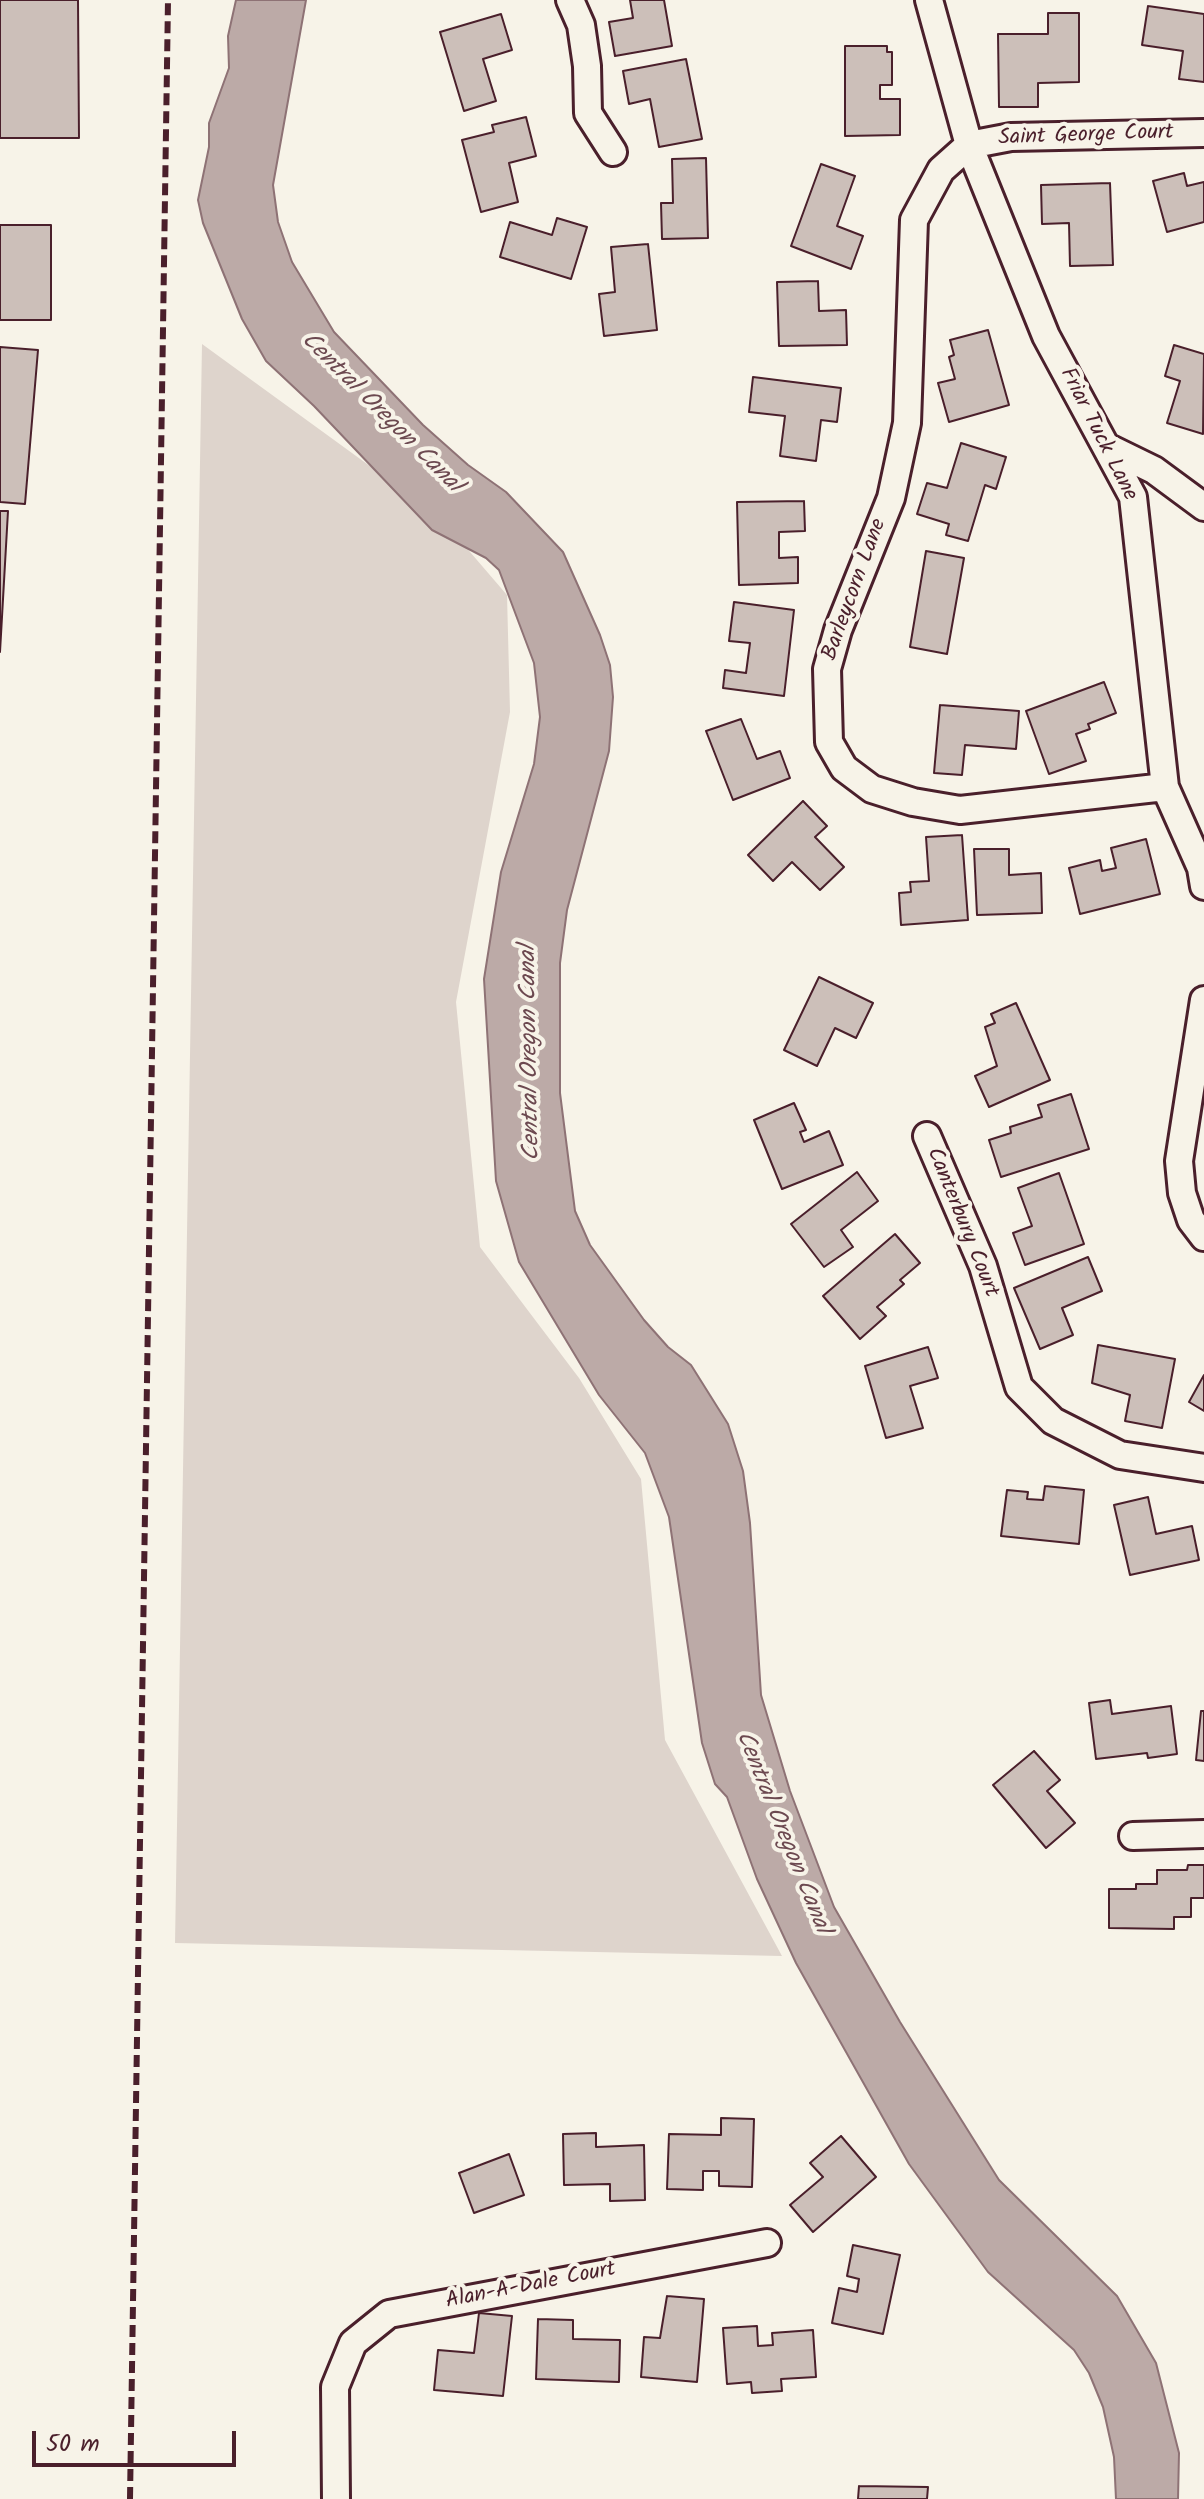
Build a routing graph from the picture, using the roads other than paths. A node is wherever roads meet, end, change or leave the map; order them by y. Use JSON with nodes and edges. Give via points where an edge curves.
{"nodes":[{"id":1,"x":570,"y":0,"type":"edge"},
{"id":2,"x":929,"y":0,"type":"edge"},
{"id":3,"x":1204,"y":133,"type":"edge"},
{"id":4,"x":969,"y":145,"type":"junction"},
{"id":5,"x":613,"y":152,"type":"dead end"},
{"id":6,"x":1109,"y":448,"type":"junction"},
{"id":7,"x":1204,"y":507,"type":"edge"},
{"id":8,"x":1165,"y":787,"type":"junction"},
{"id":9,"x":1204,"y":886,"type":"edge"},
{"id":10,"x":1204,"y":1000,"type":"edge"},
{"id":11,"x":927,"y":1136,"type":"dead end"},
{"id":12,"x":1204,"y":1237,"type":"edge"},
{"id":13,"x":1204,"y":1468,"type":"edge"},
{"id":14,"x":1204,"y":1834,"type":"edge"},
{"id":15,"x":1133,"y":1836,"type":"dead end"},
{"id":16,"x":767,"y":2243,"type":"dead end"},
{"id":17,"x":336,"y":2499,"type":"edge"}],
"edges":[{"from":1,"to":5,"type":"street","via":[[581,25],[588,113]]},
{"from":2,"to":4,"type":"street","name":"Friar Tuck Lane"},
{"from":3,"to":4,"type":"street","name":"Saint George Court","via":[[1011,137]]},
{"from":4,"to":6,"type":"street","name":"Friar Tuck Lane","via":[[1046,336]]},
{"from":4,"to":8,"type":"street","name":"Barleycorn Lane","via":[[941,170],[914,220],[907,423],[891,498],[827,669],[829,742],[844,768],[872,789],[960,810]]},
{"from":6,"to":7,"type":"street","via":[[1154,470]]},
{"from":6,"to":8,"type":"street","name":"Friar Tuck Lane","via":[[1133,497]]},
{"from":8,"to":9,"type":"street","name":"Friar Tuck Lane"},
{"from":10,"to":12,"type":"street","via":[[1179,1161],[1182,1193],[1191,1220]]},
{"from":11,"to":13,"type":"street","name":"Canterbury Court","via":[[983,1266],[1019,1387],[1053,1421],[1120,1455]]},
{"from":14,"to":15,"type":"street"},
{"from":16,"to":17,"type":"street","name":"Alan-A-Dale Court","via":[[389,2314],[353,2343],[335,2387]]}]}
